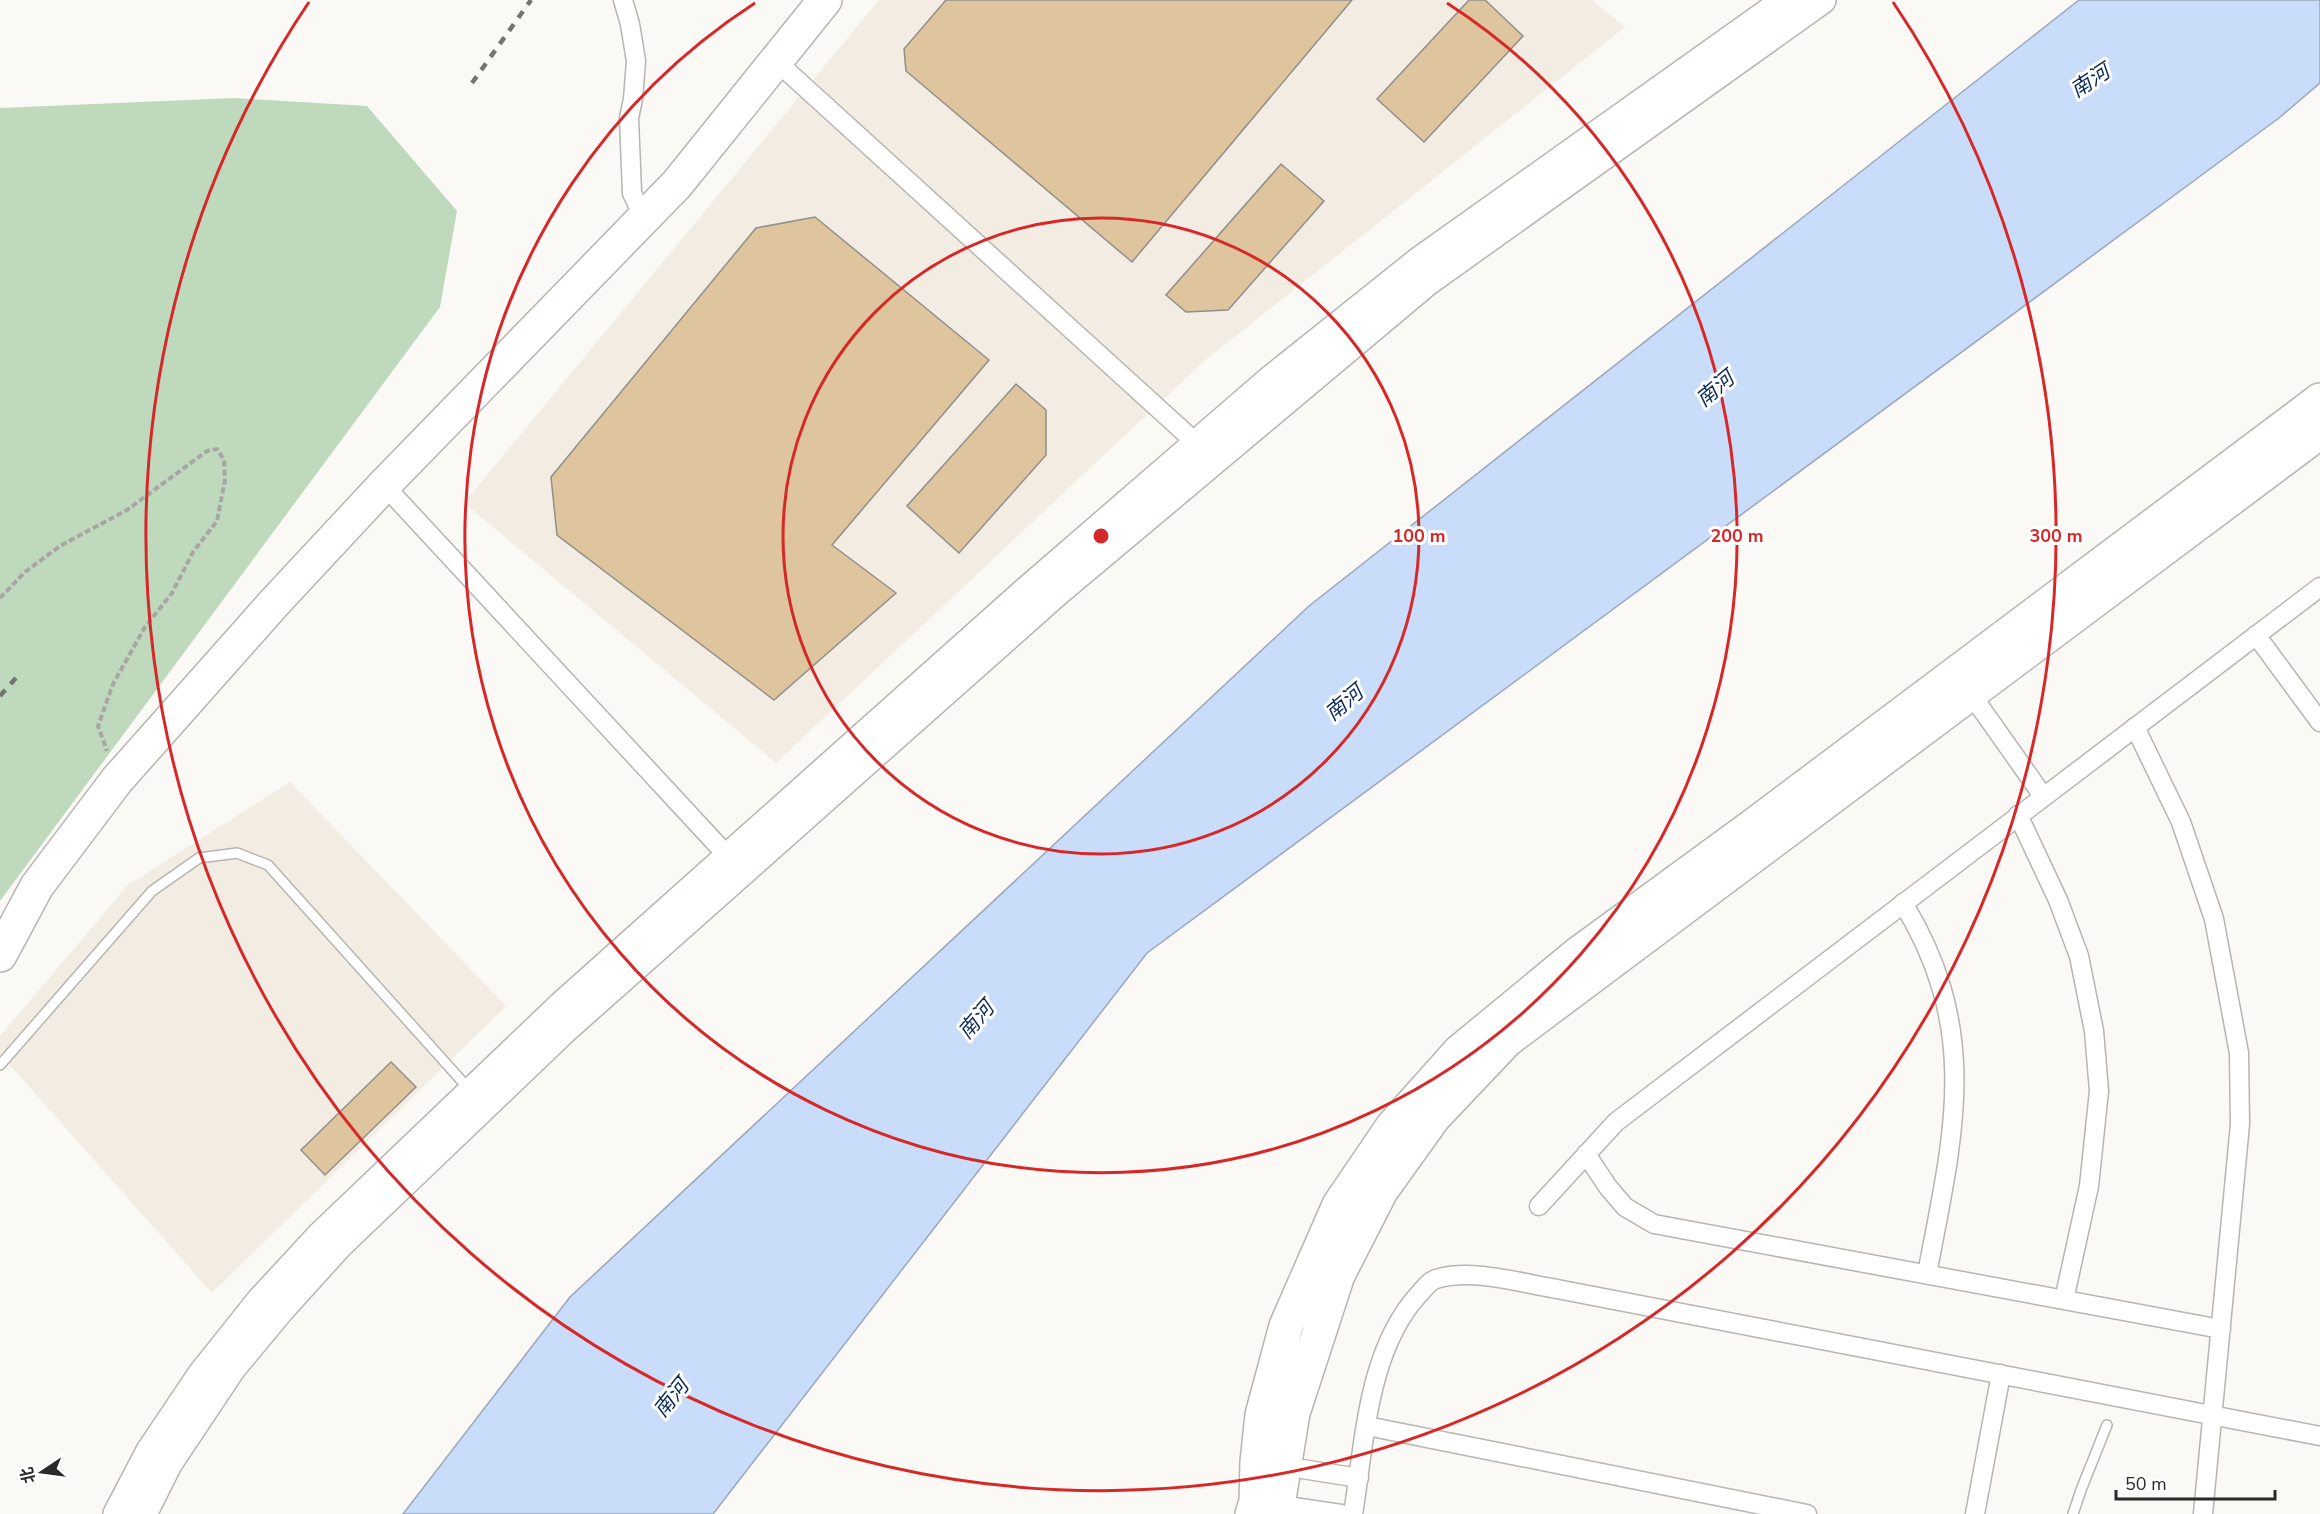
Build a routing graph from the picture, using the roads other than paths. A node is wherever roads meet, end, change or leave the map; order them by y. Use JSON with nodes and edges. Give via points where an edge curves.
{"nodes":[{"id":1,"x":623,"y":0,"type":"edge"},
{"id":2,"x":825,"y":0,"type":"edge"},
{"id":3,"x":849,"y":0,"type":"edge"},
{"id":4,"x":1786,"y":0,"type":"edge"},
{"id":5,"x":1822,"y":0,"type":"edge"},
{"id":6,"x":783,"y":67,"type":"junction"},
{"id":7,"x":644,"y":218,"type":"junction"},
{"id":8,"x":2320,"y":400,"type":"edge"},
{"id":9,"x":2320,"y":432,"type":"edge"},
{"id":10,"x":1206,"y":452,"type":"junction"},
{"id":11,"x":390,"y":492,"type":"junction"},
{"id":12,"x":2320,"y":586,"type":"edge"},
{"id":13,"x":2256,"y":635,"type":"junction"},
{"id":14,"x":1971,"y":694,"type":"junction"},
{"id":15,"x":2320,"y":722,"type":"edge"},
{"id":16,"x":2135,"y":727,"type":"junction"},
{"id":17,"x":2043,"y":796,"type":"junction"},
{"id":18,"x":2018,"y":815,"type":"junction"},
{"id":19,"x":736,"y":864,"type":"junction"},
{"id":20,"x":1903,"y":903,"type":"junction"},
{"id":21,"x":0,"y":955,"type":"edge"},
{"id":22,"x":0,"y":1065,"type":"edge"},
{"id":23,"x":479,"y":1098,"type":"junction"},
{"id":24,"x":1586,"y":1154,"type":"junction"},
{"id":25,"x":1539,"y":1206,"type":"dead end"},
{"id":26,"x":1927,"y":1274,"type":"junction"},
{"id":27,"x":2064,"y":1300,"type":"junction"},
{"id":28,"x":2221,"y":1329,"type":"junction"},
{"id":29,"x":2001,"y":1374,"type":"junction"},
{"id":30,"x":2214,"y":1415,"type":"junction"},
{"id":31,"x":2107,"y":1425,"type":"dead end"},
{"id":32,"x":1367,"y":1426,"type":"junction"},
{"id":33,"x":2320,"y":1436,"type":"edge"},
{"id":34,"x":1271,"y":1464,"type":"junction"},
{"id":35,"x":1359,"y":1478,"type":"junction"},
{"id":36,"x":1267,"y":1509,"type":"edge"},
{"id":37,"x":117,"y":1514,"type":"edge"},
{"id":38,"x":143,"y":1514,"type":"edge"},
{"id":39,"x":1341,"y":1514,"type":"edge"},
{"id":40,"x":1353,"y":1514,"type":"edge"},
{"id":41,"x":1807,"y":1514,"type":"edge"},
{"id":42,"x":1975,"y":1514,"type":"edge"},
{"id":43,"x":2073,"y":1514,"type":"edge"},
{"id":44,"x":2204,"y":1514,"type":"edge"}],
"edges":[{"from":1,"to":7,"type":"street","via":[[636,61],[629,117],[632,193]]},
{"from":2,"to":6,"type":"highway"},
{"from":3,"to":6,"type":"highway"},
{"from":4,"to":10,"type":"street","via":[[1419,261],[1270,380]]},
{"from":5,"to":10,"type":"street","via":[[1427,282]]},
{"from":6,"to":7,"type":"highway"},
{"from":6,"to":10,"type":"street"},
{"from":6,"to":11,"type":"highway","via":[[685,200]]},
{"from":7,"to":11,"type":"highway"},
{"from":8,"to":34,"type":"highway","via":[[1579,953],[1459,1052],[1392,1127],[1340,1205],[1286,1326],[1262,1415]]},
{"from":9,"to":14,"type":"highway"},
{"from":10,"to":19,"type":"street","via":[[1055,594]]},
{"from":11,"to":19,"type":"street"},
{"from":11,"to":21,"type":"highway","via":[[275,602],[117,780],[37,886]]},
{"from":12,"to":13,"type":"street"},
{"from":13,"to":15,"type":"street"},
{"from":13,"to":16,"type":"street"},
{"from":14,"to":17,"type":"street"},
{"from":14,"to":34,"type":"highway","via":[[1507,1040],[1434,1117],[1381,1191],[1338,1275],[1293,1413]]},
{"from":16,"to":17,"type":"street"},
{"from":16,"to":28,"type":"street","via":[[2181,822],[2214,919],[2239,1053],[2240,1124]]},
{"from":17,"to":18,"type":"street"},
{"from":18,"to":20,"type":"street"},
{"from":18,"to":27,"type":"street","via":[[2079,956],[2094,1031],[2099,1091],[2089,1186]]},
{"from":19,"to":23,"type":"street","via":[[565,1029]]},
{"from":20,"to":24,"type":"street","via":[[1616,1122]]},
{"from":20,"to":26,"type":"street","via":[[1938,972],[1952,1030],[1956,1084],[1950,1150]]},
{"from":22,"to":23,"type":"lane","via":[[152,891],[199,858],[237,853],[268,865]]},
{"from":23,"to":37,"type":"street","via":[[321,1235],[260,1301],[201,1375],[150,1451]]},
{"from":23,"to":38,"type":"street","via":[[339,1245],[232,1368],[168,1464]]},
{"from":24,"to":25,"type":"street"},
{"from":24,"to":26,"type":"street","via":[[1625,1207],[1654,1224]]},
{"from":26,"to":27,"type":"street"},
{"from":27,"to":28,"type":"street"},
{"from":28,"to":30,"type":"street"},
{"from":29,"to":30,"type":"street"},
{"from":29,"to":32,"type":"street","via":[[1557,1289],[1459,1274],[1432,1280],[1407,1308],[1383,1356]]},
{"from":29,"to":42,"type":"street"},
{"from":30,"to":33,"type":"street"},
{"from":30,"to":44,"type":"street"},
{"from":31,"to":43,"type":"lane"},
{"from":32,"to":35,"type":"street"},
{"from":32,"to":41,"type":"street"},
{"from":34,"to":35,"type":"street"},
{"from":34,"to":36,"type":"highway"},
{"from":35,"to":40,"type":"street"},
{"from":36,"to":39,"type":"street"}]}
